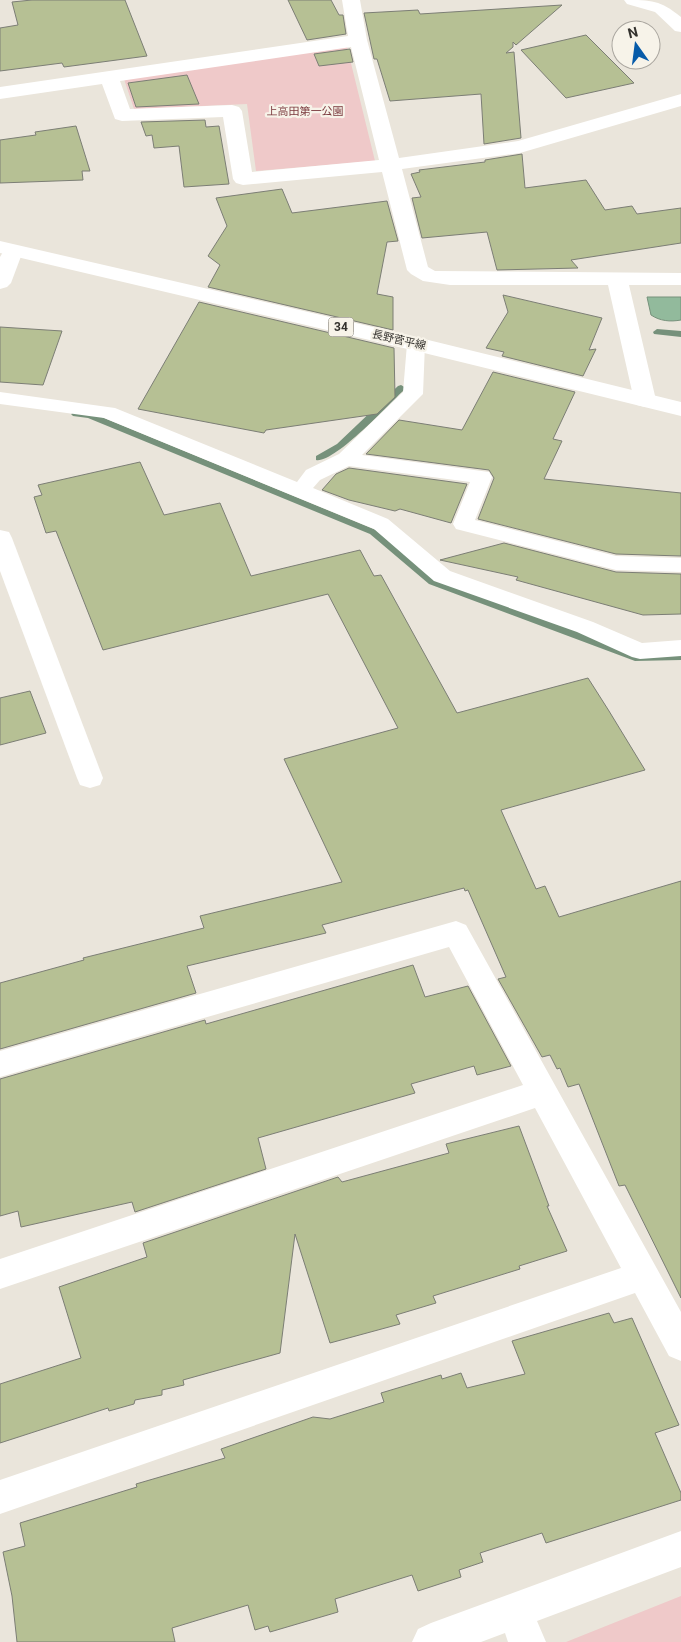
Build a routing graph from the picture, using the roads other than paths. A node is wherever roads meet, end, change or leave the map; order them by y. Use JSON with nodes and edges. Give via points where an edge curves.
{"nodes":[{"id":1,"x":351,"y":0,"type":"edge"},
{"id":2,"x":633,"y":0,"type":"edge"},
{"id":3,"x":681,"y":27,"type":"edge"},
{"id":4,"x":358,"y":40,"type":"junction"},
{"id":5,"x":109,"y":77,"type":"junction"},
{"id":6,"x":0,"y":93,"type":"edge"},
{"id":7,"x":681,"y":100,"type":"edge"},
{"id":8,"x":390,"y":165,"type":"junction"},
{"id":9,"x":7,"y":249,"type":"edge"},
{"id":10,"x":617,"y":279,"type":"junction"},
{"id":11,"x":681,"y":279,"type":"edge"},
{"id":12,"x":0,"y":284,"type":"edge"},
{"id":13,"x":416,"y":344,"type":"junction"},
{"id":14,"x":0,"y":398,"type":"edge"},
{"id":15,"x":645,"y":400,"type":"junction"},
{"id":16,"x":681,"y":409,"type":"edge"},
{"id":17,"x":346,"y":459,"type":"junction"},
{"id":18,"x":300,"y":492,"type":"junction"},
{"id":19,"x":0,"y":538,"type":"edge"},
{"id":20,"x":681,"y":565,"type":"edge"},
{"id":21,"x":681,"y":648,"type":"edge"},
{"id":22,"x":90,"y":778,"type":"dead end"},
{"id":23,"x":0,"y":1064,"type":"edge"},
{"id":24,"x":543,"y":1092,"type":"junction"},
{"id":25,"x":0,"y":1274,"type":"edge"},
{"id":26,"x":644,"y":1276,"type":"junction"},
{"id":27,"x":681,"y":1345,"type":"edge"},
{"id":28,"x":0,"y":1497,"type":"edge"},
{"id":29,"x":681,"y":1549,"type":"edge"},
{"id":30,"x":521,"y":1626,"type":"edge"},
{"id":31,"x":431,"y":1642,"type":"edge"}],
"edges":[{"from":1,"to":4,"type":"street"},
{"from":2,"to":3,"type":"street","via":[[661,8]]},
{"from":4,"to":5,"type":"street"},
{"from":4,"to":8,"type":"street"},
{"from":5,"to":6,"type":"street"},
{"from":5,"to":8,"type":"street","via":[[122,114],[232,111],[243,179]]},
{"from":7,"to":8,"type":"street","via":[[520,147]]},
{"from":8,"to":10,"type":"street","via":[[418,270],[430,277]]},
{"from":9,"to":12,"type":"street"},
{"from":9,"to":13,"type":"street","name":"長野菅平線","number":"34"},
{"from":10,"to":11,"type":"street"},
{"from":10,"to":15,"type":"street"},
{"from":13,"to":15,"type":"street","name":"長野菅平線","number":"34"},
{"from":13,"to":17,"type":"lane","via":[[413,394]]},
{"from":14,"to":18,"type":"lane","via":[[108,412]]},
{"from":15,"to":16,"type":"street","name":"長野菅平線","number":"34"},
{"from":17,"to":18,"type":"lane","via":[[313,475]]},
{"from":17,"to":20,"type":"lane","via":[[482,477],[463,524],[616,564]]},
{"from":18,"to":21,"type":"lane","via":[[381,524],[442,576],[585,626],[640,651]]},
{"from":19,"to":22,"type":"street"},
{"from":23,"to":24,"type":"street","via":[[456,933]]},
{"from":24,"to":25,"type":"street"},
{"from":24,"to":26,"type":"street"},
{"from":26,"to":27,"type":"street"},
{"from":26,"to":28,"type":"street"},
{"from":29,"to":30,"type":"street"},
{"from":30,"to":31,"type":"street"}]}
